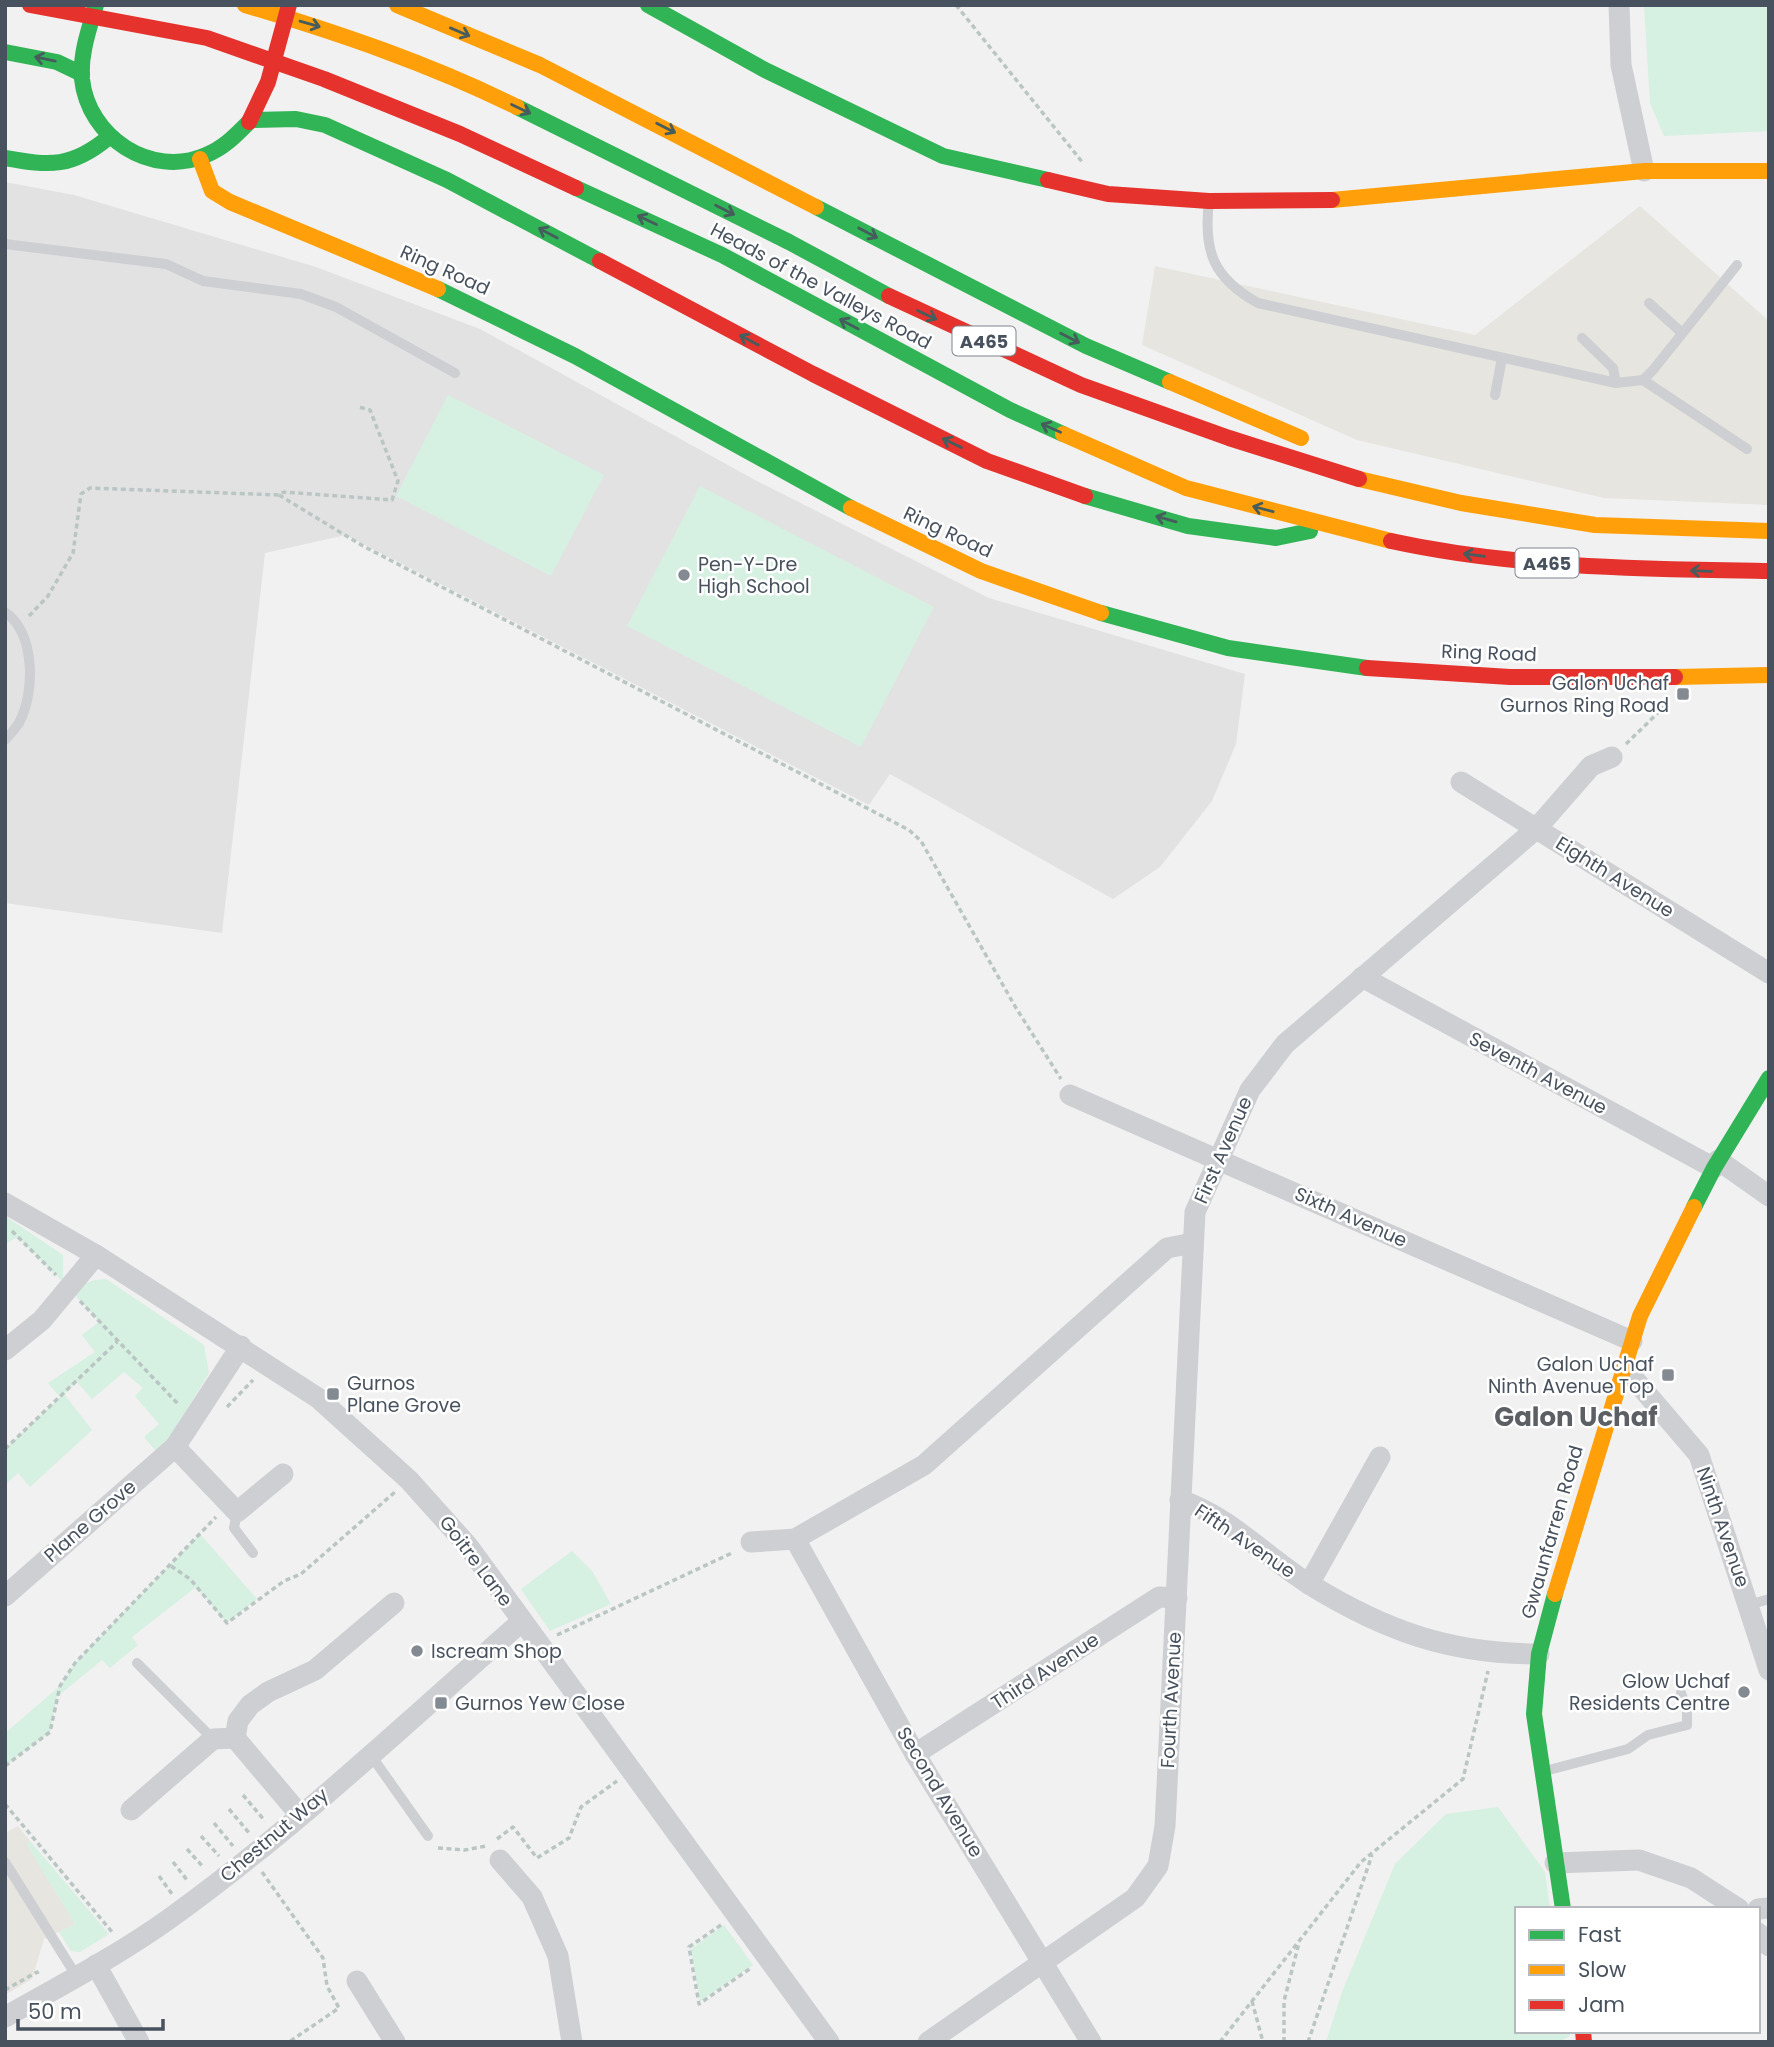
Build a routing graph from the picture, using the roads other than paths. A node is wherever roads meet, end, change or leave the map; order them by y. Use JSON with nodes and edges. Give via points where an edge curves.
{"nodes":[{"id":1,"x":30,"y":5,"type":"edge"},
{"id":2,"x":96,"y":5,"type":"edge"},
{"id":3,"x":245,"y":5,"type":"edge"},
{"id":4,"x":289,"y":5,"type":"edge"},
{"id":5,"x":397,"y":5,"type":"edge"},
{"id":6,"x":648,"y":5,"type":"edge"},
{"id":7,"x":1619,"y":5,"type":"edge"},
{"id":8,"x":5,"y":52,"type":"edge"},
{"id":9,"x":82,"y":74,"type":"junction"},
{"id":10,"x":250,"y":120,"type":"junction"},
{"id":11,"x":109,"y":137,"type":"junction"},
{"id":12,"x":5,"y":158,"type":"edge"},
{"id":13,"x":201,"y":159,"type":"junction"},
{"id":14,"x":1644,"y":171,"type":"junction"},
{"id":15,"x":1769,"y":171,"type":"edge"},
{"id":16,"x":1209,"y":201,"type":"junction"},
{"id":17,"x":5,"y":244,"type":"edge"},
{"id":18,"x":1737,"y":265,"type":"dead end"},
{"id":19,"x":1649,"y":303,"type":"dead end"},
{"id":20,"x":1682,"y":333,"type":"junction"},
{"id":21,"x":1582,"y":338,"type":"dead end"},
{"id":22,"x":1502,"y":358,"type":"junction"},
{"id":23,"x":455,"y":373,"type":"dead end"},
{"id":24,"x":1643,"y":380,"type":"junction"},
{"id":25,"x":1616,"y":383,"type":"junction"},
{"id":26,"x":1495,"y":395,"type":"dead end"},
{"id":27,"x":1748,"y":449,"type":"dead end"},
{"id":28,"x":1339,"y":474,"type":"junction"},
{"id":29,"x":1329,"y":527,"type":"junction"},
{"id":30,"x":1769,"y":531,"type":"edge"},
{"id":31,"x":1769,"y":571,"type":"edge"},
{"id":32,"x":5,"y":612,"type":"edge"},
{"id":33,"x":1769,"y":675,"type":"edge"},
{"id":34,"x":5,"y":740,"type":"edge"},
{"id":35,"x":1612,"y":757,"type":"road end"},
{"id":36,"x":1461,"y":782,"type":"dead end"},
{"id":37,"x":1536,"y":829,"type":"junction"},
{"id":38,"x":1769,"y":973,"type":"edge"},
{"id":39,"x":1362,"y":978,"type":"junction"},
{"id":40,"x":1769,"y":1078,"type":"edge"},
{"id":41,"x":1070,"y":1095,"type":"road end"},
{"id":42,"x":1218,"y":1159,"type":"junction"},
{"id":43,"x":1716,"y":1164,"type":"junction"},
{"id":44,"x":1769,"y":1196,"type":"edge"},
{"id":45,"x":5,"y":1203,"type":"edge"},
{"id":46,"x":1193,"y":1243,"type":"junction"},
{"id":47,"x":96,"y":1255,"type":"junction"},
{"id":48,"x":1632,"y":1341,"type":"junction"},
{"id":49,"x":241,"y":1346,"type":"junction"},
{"id":50,"x":5,"y":1350,"type":"edge"},
{"id":51,"x":1624,"y":1367,"type":"junction"},
{"id":52,"x":176,"y":1447,"type":"junction"},
{"id":53,"x":1380,"y":1457,"type":"dead end"},
{"id":54,"x":283,"y":1474,"type":"dead end"},
{"id":55,"x":1180,"y":1500,"type":"junction"},
{"id":56,"x":233,"y":1508,"type":"junction"},
{"id":57,"x":795,"y":1539,"type":"junction"},
{"id":58,"x":751,"y":1542,"type":"road end"},
{"id":59,"x":253,"y":1553,"type":"dead end"},
{"id":60,"x":1309,"y":1584,"type":"junction"},
{"id":61,"x":5,"y":1596,"type":"edge"},
{"id":62,"x":1177,"y":1598,"type":"junction"},
{"id":63,"x":1759,"y":1602,"type":"edge"},
{"id":64,"x":394,"y":1603,"type":"dead end"},
{"id":65,"x":521,"y":1622,"type":"junction"},
{"id":66,"x":1539,"y":1654,"type":"junction"},
{"id":67,"x":137,"y":1664,"type":"dead end"},
{"id":68,"x":1769,"y":1670,"type":"edge"},
{"id":69,"x":1681,"y":1693,"type":"dead end"},
{"id":70,"x":235,"y":1738,"type":"junction"},
{"id":71,"x":213,"y":1739,"type":"junction"},
{"id":72,"x":370,"y":1754,"type":"junction"},
{"id":73,"x":915,"y":1754,"type":"junction"},
{"id":74,"x":1542,"y":1771,"type":"junction"},
{"id":75,"x":131,"y":1810,"type":"dead end"},
{"id":76,"x":300,"y":1815,"type":"junction"},
{"id":77,"x":428,"y":1836,"type":"road end"},
{"id":78,"x":494,"y":1853,"type":"road end"},
{"id":79,"x":5,"y":1862,"type":"edge"},
{"id":80,"x":1555,"y":1863,"type":"junction"},
{"id":81,"x":1563,"y":1907,"type":"edge"},
{"id":82,"x":1736,"y":1907,"type":"edge"},
{"id":83,"x":1044,"y":1961,"type":"junction"},
{"id":84,"x":96,"y":1965,"type":"junction"},
{"id":85,"x":77,"y":1977,"type":"junction"},
{"id":86,"x":357,"y":1981,"type":"dead end"},
{"id":87,"x":5,"y":2017,"type":"edge"},
{"id":88,"x":139,"y":2042,"type":"edge"},
{"id":89,"x":395,"y":2042,"type":"edge"},
{"id":90,"x":572,"y":2042,"type":"edge"},
{"id":91,"x":829,"y":2042,"type":"edge"},
{"id":92,"x":928,"y":2042,"type":"edge"},
{"id":93,"x":1091,"y":2042,"type":"edge"}],
"edges":[{"from":29,"to":1,"type":"main road","name":"Heads of the Valleys Road","number":"A465","one_way":true,"via":[[1186,488],[1010,410],[722,255],[337,84],[207,38]]},
{"from":2,"to":9,"type":"main road"},
{"from":3,"to":28,"type":"main road","name":"Heads of the Valleys Road","number":"A465","one_way":true,"via":[[349,36],[474,86],[789,242],[913,309],[1081,386]]},
{"from":4,"to":10,"type":"main road"},
{"from":5,"to":28,"type":"main road","one_way":true,"via":[[540,65],[1086,346],[1309,442]]},
{"from":6,"to":16,"type":"main road","via":[[765,71],[943,156],[1108,194]]},
{"from":7,"to":14,"type":"street","via":[[1621,65]]},
{"from":9,"to":8,"type":"main road","one_way":true,"via":[[57,62]]},
{"from":9,"to":11,"type":"main road","via":[[94,118]]},
{"from":10,"to":13,"type":"main road","via":[[226,146]]},
{"from":29,"to":10,"type":"main road","one_way":true,"via":[[1276,538],[1188,526],[987,461],[447,180],[325,125],[296,119]]},
{"from":11,"to":12,"type":"main road","via":[[74,163],[53,166]]},
{"from":11,"to":13,"type":"main road","via":[[127,151],[156,162]]},
{"from":13,"to":33,"type":"main road","name":"Ring Road","via":[[212,191],[258,218],[353,252],[517,326],[888,527],[985,573],[1080,607],[1212,644],[1357,667],[1468,675]]},
{"from":14,"to":15,"type":"main road"},
{"from":14,"to":16,"type":"main road","via":[[1346,200]]},
{"from":16,"to":22,"type":"lane","via":[[1206,228],[1213,259],[1233,289],[1258,303]]},
{"from":17,"to":23,"type":"lane","via":[[166,264],[203,281],[300,294],[360,320]]},
{"from":18,"to":20,"type":"lane"},
{"from":19,"to":20,"type":"lane"},
{"from":20,"to":24,"type":"lane"},
{"from":21,"to":25,"type":"lane","via":[[1613,368]]},
{"from":22,"to":25,"type":"lane"},
{"from":22,"to":26,"type":"lane"},
{"from":24,"to":25,"type":"lane"},
{"from":24,"to":27,"type":"lane"},
{"from":28,"to":30,"type":"main road","name":"Heads of the Valleys Road","number":"A465","via":[[1461,503],[1595,525]]},
{"from":31,"to":29,"type":"main road","name":"Heads of the Valleys Road","number":"A465","one_way":true,"via":[[1583,568],[1433,550]]},
{"from":32,"to":34,"type":"lane","via":[[24,637],[29,663],[28,693],[19,723]]},
{"from":35,"to":37,"type":"street","name":"First Avenue","via":[[1591,765]]},
{"from":36,"to":37,"type":"street","name":"Eighth Avenue"},
{"from":37,"to":38,"type":"street","name":"Eighth Avenue"},
{"from":37,"to":39,"type":"street","name":"First Avenue"},
{"from":39,"to":42,"type":"street","name":"First Avenue","via":[[1284,1044],[1250,1090]]},
{"from":39,"to":43,"type":"street","name":"Seventh Avenue"},
{"from":40,"to":43,"type":"main road","name":"Gwaunfarren Road"},
{"from":41,"to":42,"type":"street","name":"Sixth Avenue"},
{"from":42,"to":46,"type":"street","name":"First Avenue","via":[[1195,1212]]},
{"from":42,"to":48,"type":"street","name":"Sixth Avenue"},
{"from":43,"to":44,"type":"street","name":"Seventh Avenue"},
{"from":43,"to":48,"type":"main road","name":"Gwaunfarren Road"},
{"from":45,"to":47,"type":"street","name":"Goitre Lane"},
{"from":46,"to":55,"type":"street","name":"Fourth Avenue"},
{"from":46,"to":57,"type":"street","via":[[1167,1248],[924,1465]]},
{"from":47,"to":49,"type":"street","name":"Goitre Lane"},
{"from":47,"to":50,"type":"street","via":[[41,1321]]},
{"from":48,"to":51,"type":"main road","name":"Gwaunfarren Road"},
{"from":49,"to":52,"type":"street","name":"Plane Grove"},
{"from":49,"to":65,"type":"street","name":"Goitre Lane","via":[[318,1398],[409,1480],[468,1546]]},
{"from":51,"to":63,"type":"street","name":"Ninth Avenue","via":[[1699,1455]]},
{"from":51,"to":66,"type":"main road","name":"Gwaunfarren Road"},
{"from":52,"to":56,"type":"street"},
{"from":52,"to":61,"type":"street","name":"Plane Grove"},
{"from":53,"to":60,"type":"street","name":"Fifth Avenue"},
{"from":54,"to":56,"type":"street"},
{"from":55,"to":60,"type":"street","name":"Fifth Avenue","via":[[1203,1508]]},
{"from":55,"to":62,"type":"street","name":"Fourth Avenue"},
{"from":56,"to":59,"type":"lane","via":[[234,1528]]},
{"from":57,"to":58,"type":"street"},
{"from":57,"to":73,"type":"street","name":"Second Avenue"},
{"from":60,"to":66,"type":"street","name":"Fifth Avenue","via":[[1401,1632],[1492,1654]]},
{"from":62,"to":73,"type":"street","name":"Third Avenue","via":[[1160,1597]]},
{"from":62,"to":83,"type":"street","name":"Fourth Avenue","via":[[1158,1866],[1135,1898]]},
{"from":63,"to":68,"type":"street","name":"Ninth Avenue"},
{"from":64,"to":70,"type":"street","via":[[315,1670],[250,1705],[238,1721]]},
{"from":65,"to":72,"type":"street","name":"Chestnut Way"},
{"from":65,"to":91,"type":"street","name":"Goitre Lane"},
{"from":66,"to":74,"type":"main road","name":"Gwaunfarren Road","via":[[1534,1714]]},
{"from":67,"to":71,"type":"lane"},
{"from":69,"to":74,"type":"lane","via":[[1687,1725],[1648,1735],[1616,1752]]},
{"from":70,"to":71,"type":"street"},
{"from":70,"to":76,"type":"street"},
{"from":71,"to":75,"type":"street"},
{"from":72,"to":76,"type":"street","name":"Chestnut Way"},
{"from":72,"to":77,"type":"lane"},
{"from":73,"to":83,"type":"street","name":"Second Avenue"},
{"from":74,"to":80,"type":"main road","name":"Gwaunfarren Road"},
{"from":76,"to":84,"type":"street","name":"Chestnut Way","via":[[247,1859]]},
{"from":78,"to":90,"type":"street","via":[[532,1897],[558,1956]]},
{"from":79,"to":85,"type":"lane"},
{"from":80,"to":81,"type":"main road","name":"Gwaunfarren Road"},
{"from":80,"to":82,"type":"street","via":[[1639,1860],[1691,1878]]},
{"from":83,"to":92,"type":"street","name":"Fourth Avenue"},
{"from":83,"to":93,"type":"street","name":"Second Avenue"},
{"from":84,"to":85,"type":"street","name":"Chestnut Way"},
{"from":84,"to":88,"type":"street"},
{"from":85,"to":87,"type":"street","name":"Chestnut Way"},
{"from":86,"to":89,"type":"street"}]}
